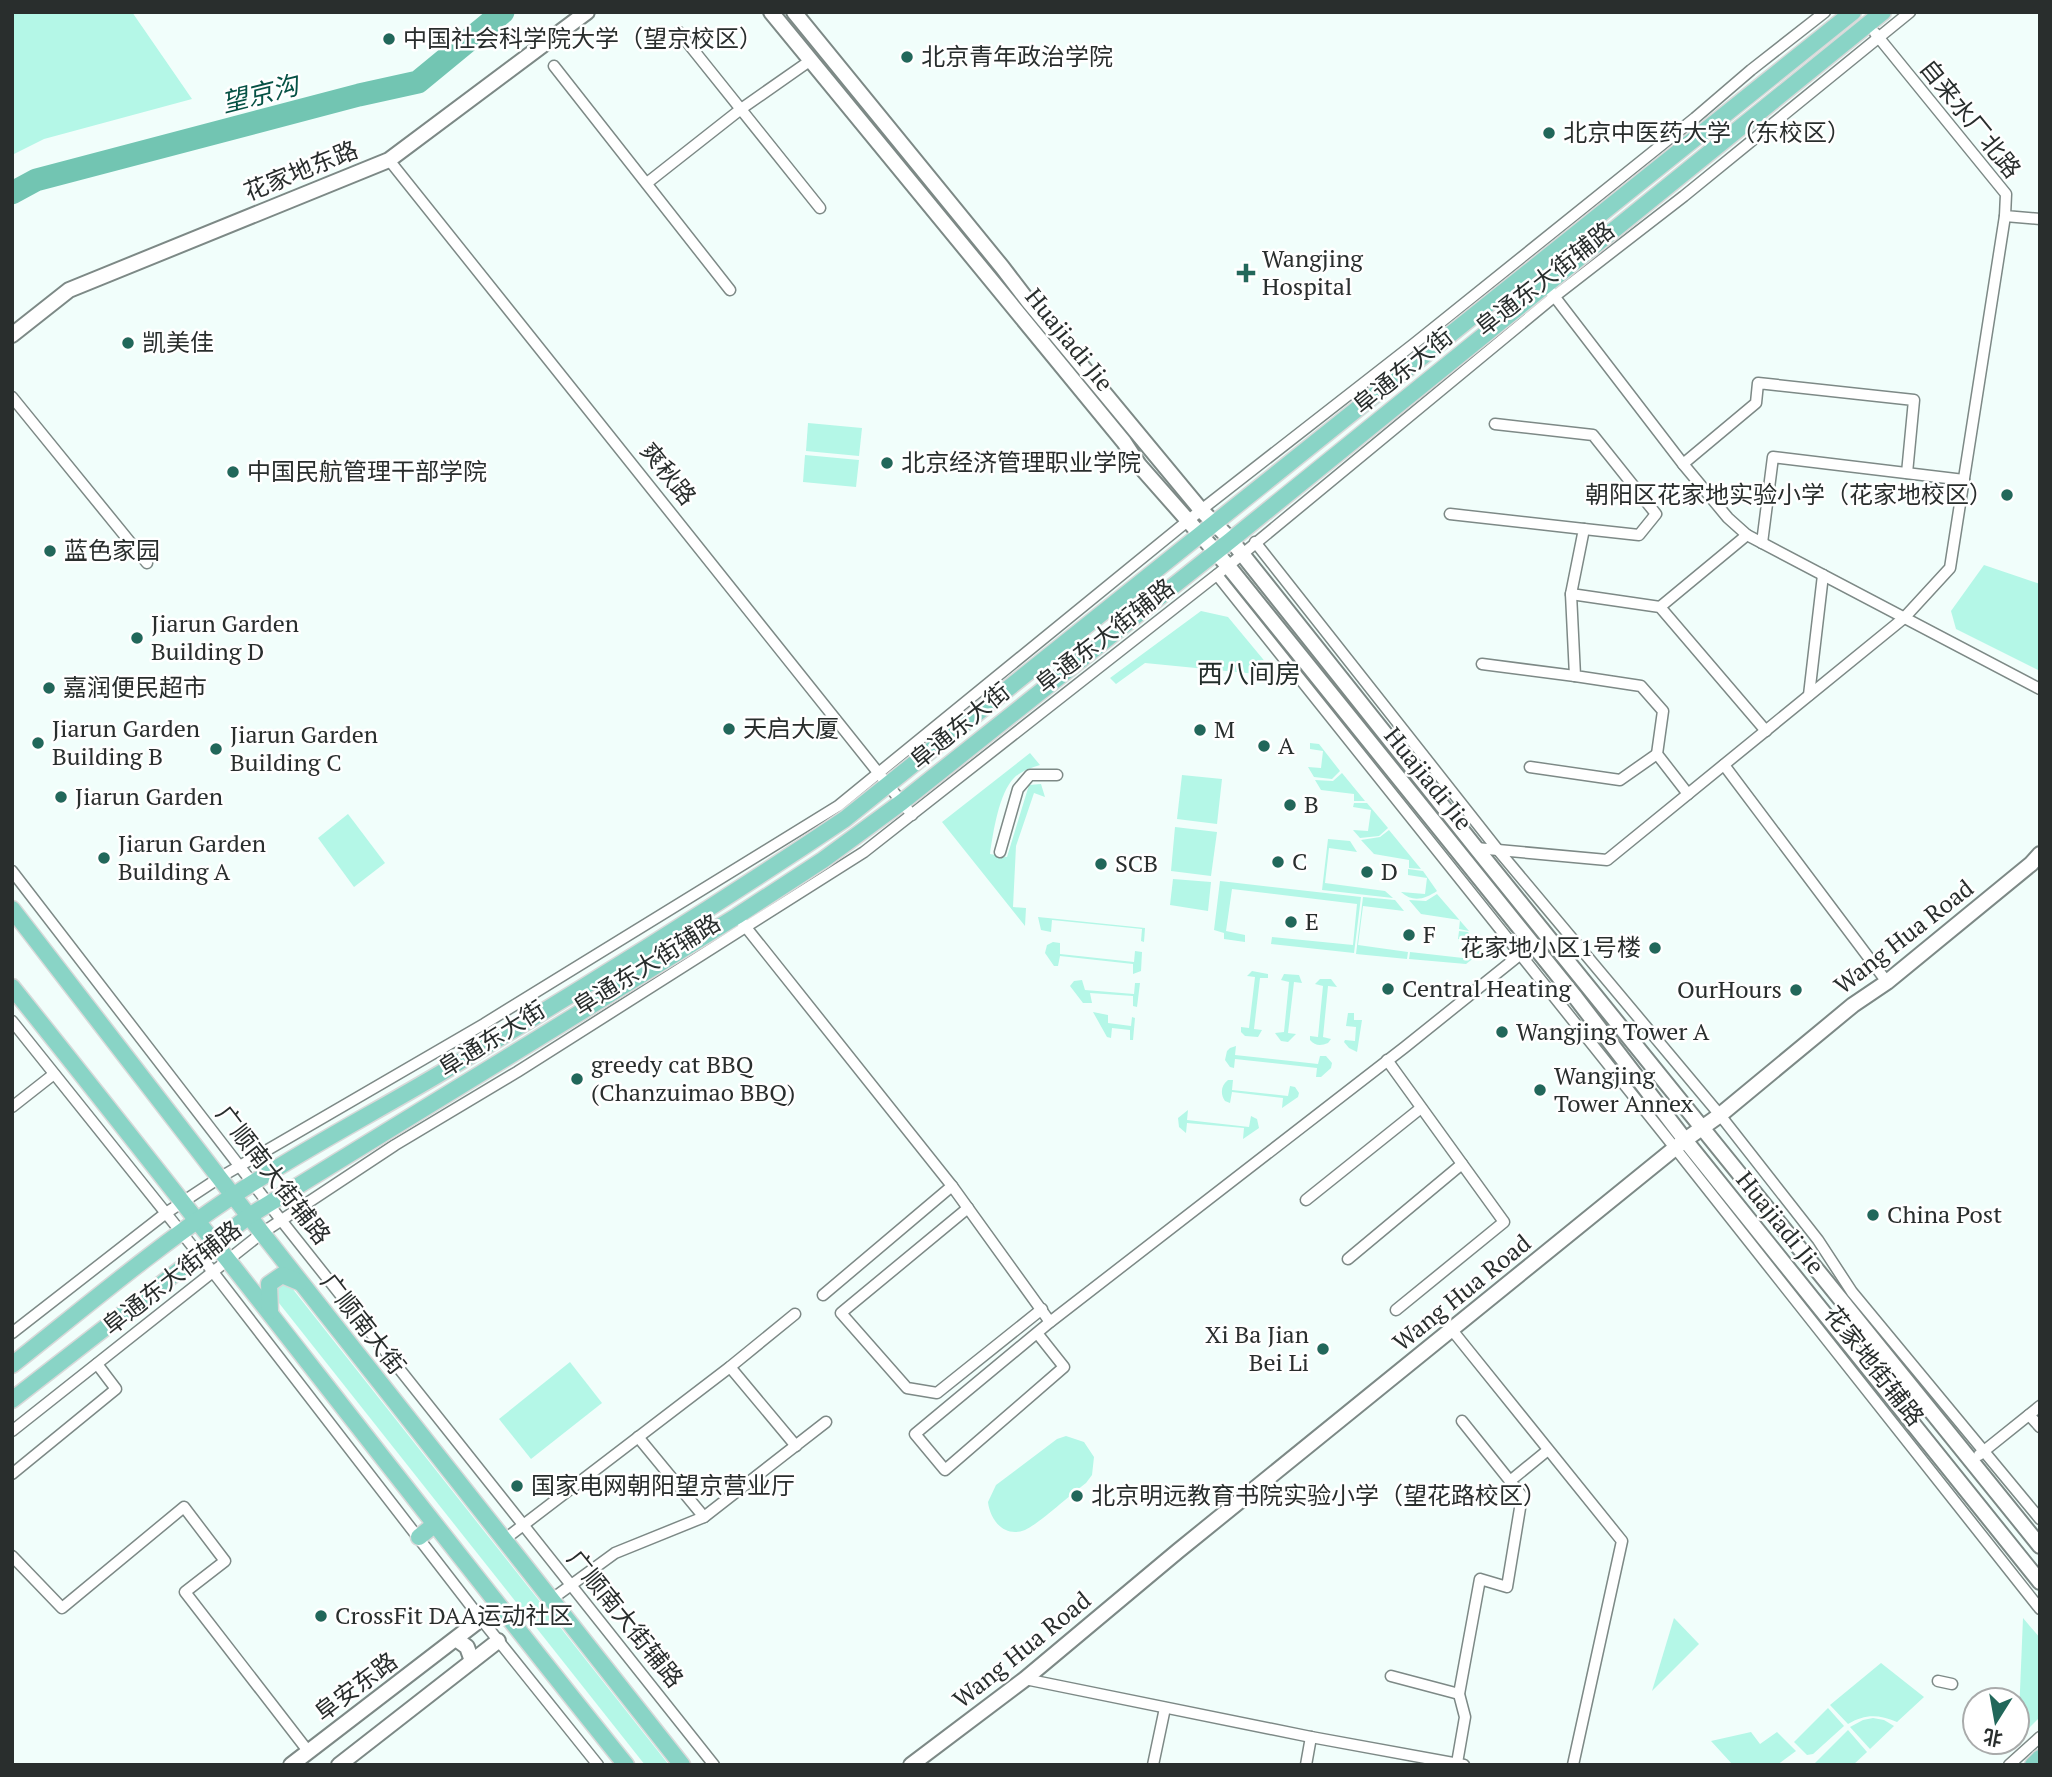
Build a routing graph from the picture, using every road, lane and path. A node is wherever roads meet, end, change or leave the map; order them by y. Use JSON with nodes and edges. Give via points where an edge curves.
{"nodes":[{"id":1,"x":587,"y":12,"type":"edge"},
{"id":2,"x":771,"y":12,"type":"edge"},
{"id":3,"x":794,"y":12,"type":"edge"},
{"id":4,"x":1825,"y":12,"type":"edge"},
{"id":5,"x":1853,"y":12,"type":"edge"},
{"id":6,"x":1883,"y":12,"type":"edge"},
{"id":7,"x":1910,"y":12,"type":"edge"},
{"id":8,"x":1873,"y":31,"type":"junction"},
{"id":9,"x":679,"y":32,"type":"dead end"},
{"id":10,"x":810,"y":60,"type":"junction"},
{"id":11,"x":554,"y":66,"type":"dead end"},
{"id":12,"x":741,"y":109,"type":"junction"},
{"id":13,"x":389,"y":160,"type":"junction"},
{"id":14,"x":646,"y":183,"type":"junction"},
{"id":15,"x":820,"y":208,"type":"dead end"},
{"id":16,"x":2005,"y":216,"type":"junction"},
{"id":17,"x":2040,"y":219,"type":"edge"},
{"id":18,"x":730,"y":290,"type":"dead end"},
{"id":19,"x":1549,"y":291,"type":"junction"},
{"id":20,"x":12,"y":335,"type":"edge"},
{"id":21,"x":12,"y":397,"type":"edge"},
{"id":22,"x":1494,"y":424,"type":"dead end"},
{"id":23,"x":1684,"y":464,"type":"junction"},
{"id":24,"x":1907,"y":473,"type":"junction"},
{"id":25,"x":1964,"y":480,"type":"junction"},
{"id":26,"x":1201,"y":510,"type":"junction"},
{"id":27,"x":1450,"y":514,"type":"dead end"},
{"id":28,"x":1188,"y":521,"type":"junction"},
{"id":29,"x":1214,"y":523,"type":"junction"},
{"id":30,"x":1584,"y":529,"type":"junction"},
{"id":31,"x":1199,"y":535,"type":"junction"},
{"id":32,"x":1747,"y":535,"type":"junction"},
{"id":33,"x":1231,"y":540,"type":"junction"},
{"id":34,"x":1255,"y":542,"type":"junction"},
{"id":35,"x":1762,"y":543,"type":"junction"},
{"id":36,"x":1214,"y":553,"type":"junction"},
{"id":37,"x":1242,"y":555,"type":"junction"},
{"id":38,"x":147,"y":563,"type":"dead end"},
{"id":39,"x":1222,"y":571,"type":"junction"},
{"id":40,"x":1823,"y":575,"type":"junction"},
{"id":41,"x":1571,"y":594,"type":"junction"},
{"id":42,"x":1660,"y":607,"type":"junction"},
{"id":43,"x":1904,"y":618,"type":"junction"},
{"id":44,"x":1482,"y":664,"type":"dead end"},
{"id":45,"x":1575,"y":676,"type":"junction"},
{"id":46,"x":2040,"y":689,"type":"edge"},
{"id":47,"x":1809,"y":695,"type":"junction"},
{"id":48,"x":1047,"y":709,"type":"junction"},
{"id":49,"x":1056,"y":719,"type":"dead end"},
{"id":50,"x":1766,"y":731,"type":"junction"},
{"id":51,"x":1657,"y":754,"type":"junction"},
{"id":52,"x":1724,"y":765,"type":"junction"},
{"id":53,"x":1530,"y":767,"type":"dead end"},
{"id":54,"x":1057,"y":775,"type":"dead end"},
{"id":55,"x":883,"y":777,"type":"junction"},
{"id":56,"x":1688,"y":793,"type":"junction"},
{"id":57,"x":907,"y":809,"type":"junction"},
{"id":58,"x":1476,"y":848,"type":"junction"},
{"id":59,"x":1498,"y":850,"type":"junction"},
{"id":60,"x":1000,"y":852,"type":"dead end"},
{"id":61,"x":2037,"y":859,"type":"edge"},
{"id":62,"x":12,"y":871,"type":"edge"},
{"id":63,"x":12,"y":909,"type":"edge"},
{"id":64,"x":742,"y":922,"type":"junction"},
{"id":65,"x":1532,"y":944,"type":"junction"},
{"id":66,"x":1520,"y":955,"type":"junction"},
{"id":67,"x":1887,"y":982,"type":"junction"},
{"id":68,"x":12,"y":987,"type":"edge"},
{"id":69,"x":12,"y":1021,"type":"edge"},
{"id":70,"x":1387,"y":1060,"type":"junction"},
{"id":71,"x":54,"y":1074,"type":"junction"},
{"id":72,"x":12,"y":1107,"type":"edge"},
{"id":73,"x":1421,"y":1108,"type":"junction"},
{"id":74,"x":1720,"y":1115,"type":"junction"},
{"id":75,"x":1702,"y":1128,"type":"junction"},
{"id":76,"x":1680,"y":1144,"type":"junction"},
{"id":77,"x":1462,"y":1164,"type":"junction"},
{"id":78,"x":239,"y":1166,"type":"junction"},
{"id":79,"x":219,"y":1178,"type":"junction"},
{"id":80,"x":252,"y":1184,"type":"junction"},
{"id":81,"x":953,"y":1186,"type":"junction"},
{"id":82,"x":233,"y":1196,"type":"junction"},
{"id":83,"x":1306,"y":1200,"type":"dead end"},
{"id":84,"x":184,"y":1202,"type":"junction"},
{"id":85,"x":268,"y":1203,"type":"junction"},
{"id":86,"x":968,"y":1208,"type":"junction"},
{"id":87,"x":166,"y":1213,"type":"junction"},
{"id":88,"x":249,"y":1216,"type":"junction"},
{"id":89,"x":197,"y":1220,"type":"junction"},
{"id":90,"x":281,"y":1220,"type":"junction"},
{"id":91,"x":181,"y":1232,"type":"junction"},
{"id":92,"x":262,"y":1233,"type":"junction"},
{"id":93,"x":215,"y":1243,"type":"junction"},
{"id":94,"x":200,"y":1256,"type":"junction"},
{"id":95,"x":1348,"y":1259,"type":"dead end"},
{"id":96,"x":229,"y":1260,"type":"junction"},
{"id":97,"x":213,"y":1272,"type":"junction"},
{"id":98,"x":302,"y":1283,"type":"junction"},
{"id":99,"x":823,"y":1295,"type":"dead end"},
{"id":100,"x":1042,"y":1309,"type":"junction"},
{"id":101,"x":1396,"y":1310,"type":"dead end"},
{"id":102,"x":270,"y":1311,"type":"junction"},
{"id":103,"x":795,"y":1314,"type":"dead end"},
{"id":104,"x":1050,"y":1322,"type":"junction"},
{"id":105,"x":1452,"y":1330,"type":"junction"},
{"id":106,"x":1037,"y":1333,"type":"junction"},
{"id":107,"x":12,"y":1334,"type":"edge"},
{"id":108,"x":97,"y":1364,"type":"junction"},
{"id":109,"x":12,"y":1365,"type":"edge"},
{"id":110,"x":730,"y":1367,"type":"junction"},
{"id":111,"x":12,"y":1400,"type":"edge"},
{"id":112,"x":2040,"y":1406,"type":"edge"},
{"id":113,"x":2029,"y":1415,"type":"junction"},
{"id":114,"x":1462,"y":1421,"type":"dead end"},
{"id":115,"x":826,"y":1422,"type":"dead end"},
{"id":116,"x":2040,"y":1427,"type":"edge"},
{"id":117,"x":12,"y":1431,"type":"edge"},
{"id":118,"x":638,"y":1437,"type":"junction"},
{"id":119,"x":796,"y":1446,"type":"junction"},
{"id":120,"x":1548,"y":1450,"type":"junction"},
{"id":121,"x":1983,"y":1452,"type":"junction"},
{"id":122,"x":1970,"y":1461,"type":"junction"},
{"id":123,"x":12,"y":1474,"type":"edge"},
{"id":124,"x":1510,"y":1481,"type":"junction"},
{"id":125,"x":704,"y":1517,"type":"junction"},
{"id":126,"x":2040,"y":1519,"type":"edge"},
{"id":127,"x":523,"y":1524,"type":"junction"},
{"id":128,"x":434,"y":1525,"type":"junction"},
{"id":129,"x":419,"y":1536,"type":"junction"},
{"id":130,"x":505,"y":1539,"type":"junction"},
{"id":131,"x":2040,"y":1546,"type":"edge"},
{"id":132,"x":12,"y":1556,"type":"edge"},
{"id":133,"x":2040,"y":1582,"type":"edge"},
{"id":134,"x":571,"y":1586,"type":"junction"},
{"id":135,"x":552,"y":1599,"type":"junction"},
{"id":136,"x":2040,"y":1609,"type":"edge"},
{"id":137,"x":481,"y":1619,"type":"junction"},
{"id":138,"x":456,"y":1639,"type":"junction"},
{"id":139,"x":498,"y":1641,"type":"junction"},
{"id":140,"x":472,"y":1661,"type":"junction"},
{"id":141,"x":1391,"y":1676,"type":"dead end"},
{"id":142,"x":1025,"y":1679,"type":"junction"},
{"id":143,"x":1938,"y":1681,"type":"dead end"},
{"id":144,"x":1952,"y":1684,"type":"dead end"},
{"id":145,"x":1459,"y":1694,"type":"junction"},
{"id":146,"x":1165,"y":1708,"type":"junction"},
{"id":147,"x":1311,"y":1737,"type":"junction"},
{"id":148,"x":2040,"y":1737,"type":"edge"},
{"id":149,"x":307,"y":1752,"type":"junction"},
{"id":150,"x":2040,"y":1758,"type":"edge"},
{"id":151,"x":1461,"y":1764,"type":"edge"},
{"id":152,"x":291,"y":1765,"type":"edge"},
{"id":153,"x":339,"y":1765,"type":"edge"},
{"id":154,"x":598,"y":1765,"type":"edge"},
{"id":155,"x":626,"y":1765,"type":"edge"},
{"id":156,"x":682,"y":1765,"type":"edge"},
{"id":157,"x":714,"y":1765,"type":"edge"},
{"id":158,"x":911,"y":1765,"type":"edge"},
{"id":159,"x":1153,"y":1765,"type":"edge"},
{"id":160,"x":1306,"y":1765,"type":"edge"},
{"id":161,"x":1573,"y":1765,"type":"edge"},
{"id":162,"x":2009,"y":1765,"type":"edge"},
{"id":163,"x":2033,"y":1765,"type":"edge"}],
"edges":[{"from":1,"to":13,"type":"main road","name":"花家地东路"},
{"from":2,"to":10,"type":"main road","name":"Huajiadi Jie"},
{"from":3,"to":26,"type":"main road","name":"Huajiadi Jie"},
{"from":4,"to":26,"type":"street","name":"阜通东大街辅路"},
{"from":5,"to":29,"type":"main road","name":"阜通东大街"},
{"from":6,"to":8,"type":"main road","name":"阜通东大街"},
{"from":7,"to":8,"type":"street"},
{"from":8,"to":16,"type":"street","name":"自来水厂北路","via":[[2006,194]]},
{"from":8,"to":19,"type":"main road","name":"阜通东大街"},
{"from":9,"to":12,"type":"street"},
{"from":10,"to":12,"type":"street"},
{"from":10,"to":28,"type":"main road","name":"Huajiadi Jie"},
{"from":11,"to":14,"type":"street"},
{"from":12,"to":14,"type":"street"},
{"from":12,"to":15,"type":"street"},
{"from":13,"to":20,"type":"main road","name":"花家地东路","via":[[69,290]]},
{"from":13,"to":55,"type":"street","name":"爽秋路"},
{"from":14,"to":18,"type":"street"},
{"from":16,"to":17,"type":"street","name":"自来水厂北路"},
{"from":16,"to":25,"type":"street"},
{"from":19,"to":23,"type":"street"},
{"from":19,"to":33,"type":"main road","name":"阜通东大街"},
{"from":19,"to":34,"type":"street","name":"阜通东大街辅路"},
{"from":21,"to":38,"type":"street"},
{"from":22,"to":30,"type":"street","via":[[1593,435],[1656,514],[1639,535]]},
{"from":23,"to":24,"type":"street","via":[[1756,403],[1758,383],[1914,400]]},
{"from":23,"to":32,"type":"street","via":[[1728,519]]},
{"from":24,"to":25,"type":"street"},
{"from":24,"to":35,"type":"street","via":[[1773,457]]},
{"from":25,"to":43,"type":"street","via":[[1951,568]]},
{"from":26,"to":28,"type":"street","name":"阜通东大街辅路"},
{"from":26,"to":29,"type":"main road","name":"Huajiadi Jie"},
{"from":27,"to":30,"type":"street"},
{"from":28,"to":31,"type":"main road","name":"Huajiadi Jie"},
{"from":28,"to":55,"type":"street","name":"阜通东大街辅路"},
{"from":29,"to":31,"type":"main road","name":"阜通东大街"},
{"from":29,"to":33,"type":"main road","name":"Huajiadi Jie"},
{"from":30,"to":41,"type":"street"},
{"from":31,"to":36,"type":"main road","name":"Huajiadi Jie"},
{"from":31,"to":55,"type":"main road","name":"阜通东大街"},
{"from":32,"to":35,"type":"street"},
{"from":32,"to":42,"type":"street"},
{"from":33,"to":36,"type":"main road","name":"阜通东大街"},
{"from":33,"to":37,"type":"main road","name":"Huajiadi Jie"},
{"from":34,"to":37,"type":"street","name":"阜通东大街辅路"},
{"from":34,"to":59,"type":"street","name":"花家地街辅路"},
{"from":35,"to":40,"type":"street"},
{"from":36,"to":39,"type":"main road","name":"Huajiadi Jie"},
{"from":36,"to":57,"type":"main road","name":"阜通东大街"},
{"from":37,"to":39,"type":"street","name":"阜通东大街辅路"},
{"from":37,"to":58,"type":"main road","name":"Huajiadi Jie"},
{"from":39,"to":48,"type":"street","name":"阜通东大街辅路"},
{"from":39,"to":65,"type":"main road","name":"Huajiadi Jie"},
{"from":39,"to":66,"type":"street","name":"花家地街辅路"},
{"from":40,"to":43,"type":"street"},
{"from":40,"to":47,"type":"street"},
{"from":41,"to":42,"type":"street"},
{"from":41,"to":45,"type":"street"},
{"from":42,"to":50,"type":"street"},
{"from":43,"to":46,"type":"street"},
{"from":43,"to":47,"type":"street"},
{"from":44,"to":45,"type":"street"},
{"from":45,"to":51,"type":"street","via":[[1641,686],[1663,711]]},
{"from":47,"to":50,"type":"street"},
{"from":48,"to":49,"type":"street"},
{"from":48,"to":57,"type":"street","name":"阜通东大街辅路"},
{"from":50,"to":52,"type":"street"},
{"from":51,"to":53,"type":"street","via":[[1620,780]]},
{"from":51,"to":56,"type":"street"},
{"from":52,"to":56,"type":"street"},
{"from":52,"to":67,"type":"street"},
{"from":54,"to":60,"type":"street","via":[[1030,775],[1017,789]]},
{"from":55,"to":57,"type":"street","name":"爽秋路"},
{"from":55,"to":78,"type":"street","name":"阜通东大街辅路","via":[[484,1024]]},
{"from":55,"to":80,"type":"main road","name":"阜通东大街","via":[[845,818],[717,902]]},
{"from":56,"to":59,"type":"street","via":[[1607,860]]},
{"from":57,"to":64,"type":"main road","name":"阜通东大街","via":[[823,860]]},
{"from":58,"to":59,"type":"street"},
{"from":58,"to":75,"type":"main road","name":"Huajiadi Jie"},
{"from":59,"to":74,"type":"street","name":"花家地街辅路"},
{"from":61,"to":67,"type":"main road","name":"Wang Hua Road"},
{"from":62,"to":78,"type":"street","name":"广顺南大街辅路"},
{"from":63,"to":79,"type":"main road","name":"广顺南大街"},
{"from":64,"to":81,"type":"street"},
{"from":64,"to":85,"type":"main road","name":"阜通东大街"},
{"from":64,"to":90,"type":"street","name":"阜通东大街辅路","via":[[517,1072]]},
{"from":65,"to":66,"type":"street"},
{"from":65,"to":76,"type":"main road","name":"Huajiadi Jie"},
{"from":66,"to":70,"type":"street"},
{"from":66,"to":76,"type":"street","name":"花家地街辅路"},
{"from":67,"to":74,"type":"main road","name":"Wang Hua Road"},
{"from":68,"to":84,"type":"main road"},
{"from":69,"to":71,"type":"street"},
{"from":70,"to":73,"type":"street"},
{"from":70,"to":104,"type":"street"},
{"from":71,"to":72,"type":"street"},
{"from":71,"to":87,"type":"street"},
{"from":73,"to":77,"type":"street"},
{"from":73,"to":83,"type":"street"},
{"from":74,"to":75,"type":"main road","name":"Wang Hua Road"},
{"from":74,"to":121,"type":"street","name":"花家地街辅路","via":[[1818,1240],[1852,1292]]},
{"from":75,"to":76,"type":"main road","name":"Wang Hua Road"},
{"from":75,"to":122,"type":"main road","name":"Huajiadi Jie"},
{"from":76,"to":105,"type":"main road","name":"Wang Hua Road"},
{"from":76,"to":133,"type":"main road","name":"Huajiadi Jie"},
{"from":76,"to":136,"type":"street","name":"花家地街辅路"},
{"from":77,"to":95,"type":"street"},
{"from":77,"to":101,"type":"street","via":[[1504,1222]]},
{"from":78,"to":79,"type":"street","name":"阜通东大街辅路"},
{"from":78,"to":80,"type":"street","name":"广顺南大街辅路"},
{"from":79,"to":82,"type":"main road","name":"广顺南大街"},
{"from":79,"to":84,"type":"street","name":"阜通东大街辅路"},
{"from":80,"to":82,"type":"main road","name":"阜通东大街"},
{"from":80,"to":85,"type":"street","name":"广顺南大街辅路"},
{"from":81,"to":86,"type":"street"},
{"from":81,"to":99,"type":"street"},
{"from":82,"to":88,"type":"main road","name":"广顺南大街"},
{"from":82,"to":89,"type":"main road","name":"阜通东大街"},
{"from":84,"to":87,"type":"street","name":"阜通东大街辅路"},
{"from":84,"to":89,"type":"main road"},
{"from":85,"to":88,"type":"main road","name":"阜通东大街"},
{"from":85,"to":90,"type":"street","name":"广顺南大街辅路"},
{"from":86,"to":100,"type":"street"},
{"from":86,"to":100,"type":"street","via":[[841,1313],[907,1388],[937,1393]]},
{"from":87,"to":91,"type":"street"},
{"from":87,"to":107,"type":"street","name":"阜通东大街辅路"},
{"from":88,"to":92,"type":"main road","name":"广顺南大街"},
{"from":88,"to":93,"type":"main road","name":"阜通东大街"},
{"from":89,"to":91,"type":"main road","name":"阜通东大街"},
{"from":89,"to":93,"type":"main road"},
{"from":90,"to":92,"type":"street","name":"阜通东大街辅路"},
{"from":90,"to":127,"type":"street","name":"广顺南大街辅路"},
{"from":91,"to":94,"type":"street"},
{"from":91,"to":109,"type":"main road","name":"阜通东大街"},
{"from":92,"to":96,"type":"street","name":"阜通东大街辅路"},
{"from":92,"to":98,"type":"main road","name":"广顺南大街"},
{"from":93,"to":94,"type":"main road","name":"阜通东大街"},
{"from":93,"to":96,"type":"main road"},
{"from":94,"to":97,"type":"street"},
{"from":94,"to":111,"type":"main road","name":"阜通东大街"},
{"from":96,"to":97,"type":"street","name":"阜通东大街辅路"},
{"from":96,"to":102,"type":"main road"},
{"from":97,"to":108,"type":"street","name":"阜通东大街辅路"},
{"from":97,"to":129,"type":"street"},
{"from":98,"to":102,"type":"main road","via":[[282,1275],[269,1284]]},
{"from":98,"to":130,"type":"main road","name":"广顺南大街"},
{"from":100,"to":104,"type":"street"},
{"from":102,"to":128,"type":"main road"},
{"from":103,"to":110,"type":"street"},
{"from":104,"to":106,"type":"street"},
{"from":105,"to":120,"type":"street"},
{"from":105,"to":142,"type":"main road","name":"Wang Hua Road"},
{"from":106,"to":106,"type":"street","via":[[915,1434],[944,1470],[1064,1367]]},
{"from":108,"to":117,"type":"street","name":"阜通东大街辅路"},
{"from":108,"to":123,"type":"street","via":[[116,1389]]},
{"from":110,"to":118,"type":"street"},
{"from":110,"to":119,"type":"street"},
{"from":112,"to":113,"type":"street"},
{"from":113,"to":116,"type":"street"},
{"from":113,"to":121,"type":"street"},
{"from":114,"to":124,"type":"street"},
{"from":115,"to":119,"type":"street"},
{"from":118,"to":125,"type":"street"},
{"from":118,"to":127,"type":"street"},
{"from":119,"to":125,"type":"street"},
{"from":120,"to":124,"type":"street"},
{"from":120,"to":161,"type":"street","via":[[1622,1541]]},
{"from":121,"to":122,"type":"street"},
{"from":121,"to":126,"type":"street","name":"花家地街辅路"},
{"from":122,"to":131,"type":"main road","name":"Huajiadi Jie"},
{"from":124,"to":145,"type":"street","via":[[1522,1496],[1507,1587],[1480,1579]]},
{"from":125,"to":134,"type":"street","via":[[615,1553]]},
{"from":127,"to":130,"type":"street"},
{"from":127,"to":134,"type":"street","name":"广顺南大街辅路"},
{"from":128,"to":129,"type":"main road"},
{"from":128,"to":155,"type":"main road"},
{"from":129,"to":137,"type":"street"},
{"from":130,"to":135,"type":"main road","name":"广顺南大街"},
{"from":132,"to":149,"type":"street","via":[[62,1608],[184,1507],[225,1561],[185,1592]]},
{"from":134,"to":135,"type":"street"},
{"from":134,"to":157,"type":"street","name":"广顺南大街辅路"},
{"from":135,"to":156,"type":"main road","name":"广顺南大街"},
{"from":137,"to":138,"type":"main road","name":"阜安东路"},
{"from":137,"to":139,"type":"street"},
{"from":138,"to":140,"type":"main road","via":[[467,1647]]},
{"from":138,"to":149,"type":"main road","name":"阜安东路"},
{"from":139,"to":140,"type":"main road","name":"阜安东路"},
{"from":139,"to":154,"type":"street"},
{"from":140,"to":153,"type":"main road","name":"阜安东路"},
{"from":141,"to":145,"type":"street"},
{"from":142,"to":146,"type":"street"},
{"from":142,"to":158,"type":"main road","name":"Wang Hua Road"},
{"from":143,"to":144,"type":"street"},
{"from":145,"to":151,"type":"street","via":[[1465,1717]]},
{"from":146,"to":147,"type":"street"},
{"from":146,"to":159,"type":"street"},
{"from":147,"to":151,"type":"street"},
{"from":147,"to":160,"type":"street"},
{"from":148,"to":162,"type":"street"},
{"from":149,"to":152,"type":"main road","name":"阜安东路"},
{"from":150,"to":163,"type":"main road"}]}
